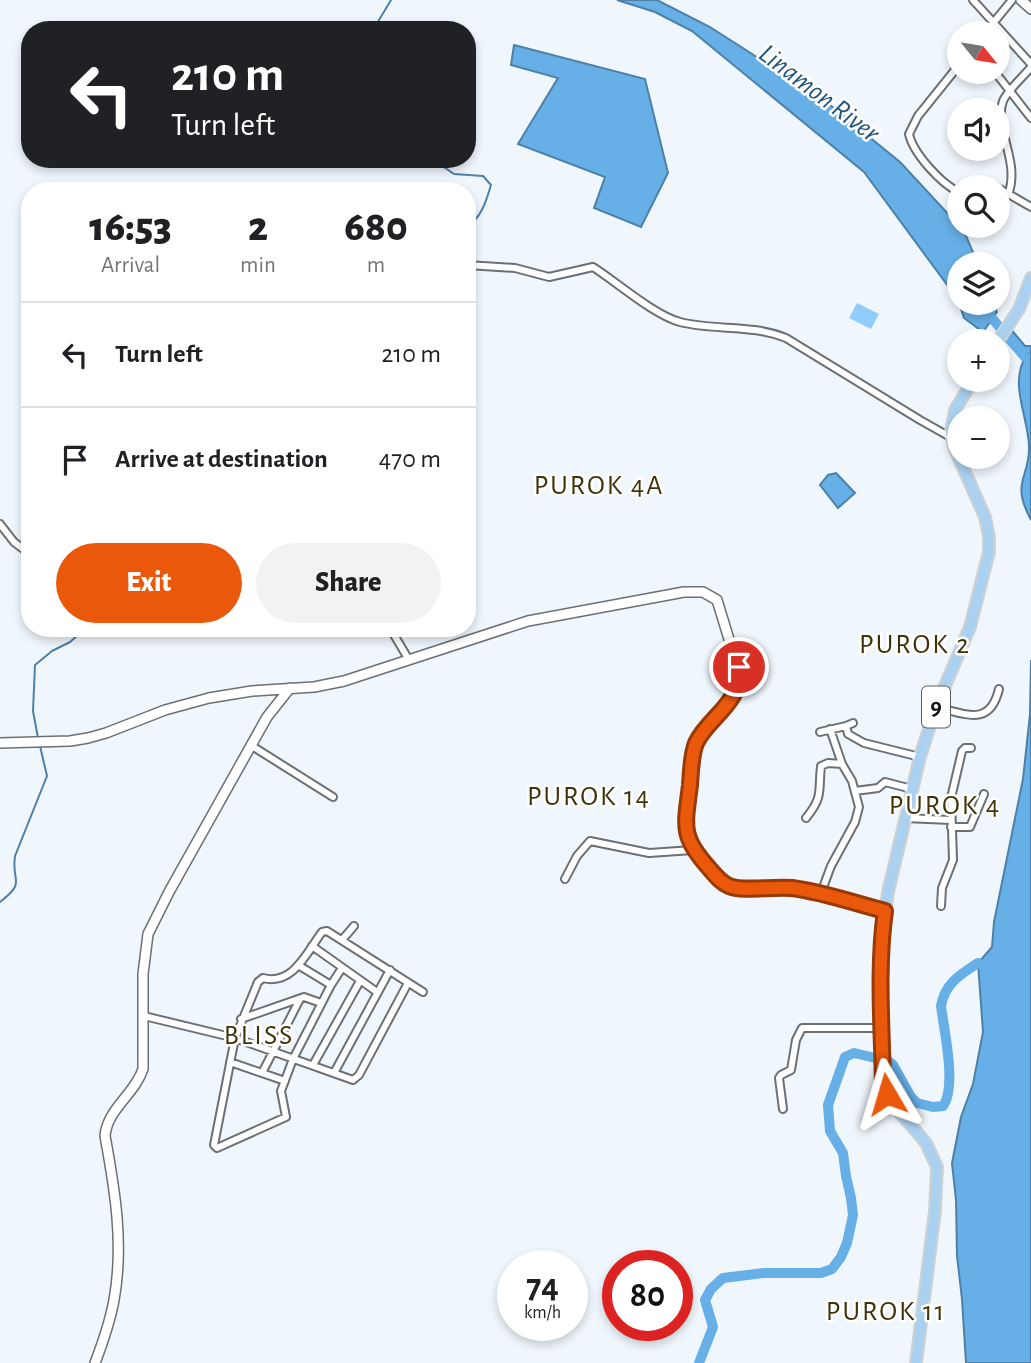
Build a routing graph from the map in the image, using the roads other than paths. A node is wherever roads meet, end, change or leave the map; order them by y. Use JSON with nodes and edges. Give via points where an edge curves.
{"nodes":[{"id":1,"x":973,"y":0,"type":"edge"},
{"id":2,"x":1012,"y":0,"type":"edge"},
{"id":3,"x":1021,"y":0,"type":"edge"},
{"id":4,"x":1031,"y":9,"type":"edge"},
{"id":5,"x":993,"y":21,"type":"joint"},
{"id":6,"x":1010,"y":41,"type":"edge"},
{"id":7,"x":1031,"y":65,"type":"edge"},
{"id":8,"x":947,"y":80,"type":"edge"},
{"id":9,"x":1004,"y":84,"type":"edge"},
{"id":10,"x":1010,"y":92,"type":"junction"},
{"id":11,"x":1031,"y":118,"type":"edge"},
{"id":12,"x":947,"y":184,"type":"edge"},
{"id":13,"x":1010,"y":189,"type":"edge"},
{"id":14,"x":1010,"y":196,"type":"edge"},
{"id":15,"x":1031,"y":207,"type":"edge"},
{"id":16,"x":476,"y":266,"type":"edge"},
{"id":17,"x":1031,"y":278,"type":"edge"},
{"id":18,"x":1006,"y":329,"type":"edge"},
{"id":19,"x":947,"y":435,"type":"edge"},
{"id":20,"x":964,"y":469,"type":"edge"},
{"id":21,"x":0,"y":524,"type":"edge"},
{"id":22,"x":21,"y":547,"type":"edge"},
{"id":23,"x":395,"y":637,"type":"edge"},
{"id":24,"x":409,"y":660,"type":"junction"},
{"id":25,"x":290,"y":688,"type":"junction"},
{"id":26,"x":999,"y":689,"type":"dead end"},
{"id":27,"x":936,"y":708,"type":"junction"},
{"id":28,"x":830,"y":729,"type":"junction"},
{"id":29,"x":820,"y":732,"type":"dead end"},
{"id":30,"x":0,"y":743,"type":"edge"},
{"id":31,"x":252,"y":746,"type":"junction"},
{"id":32,"x":971,"y":748,"type":"dead end"},
{"id":33,"x":920,"y":757,"type":"junction"},
{"id":34,"x":842,"y":764,"type":"junction"},
{"id":35,"x":912,"y":789,"type":"junction"},
{"id":36,"x":855,"y":791,"type":"junction"},
{"id":37,"x":984,"y":794,"type":"dead end"},
{"id":38,"x":333,"y":797,"type":"dead end"},
{"id":39,"x":806,"y":818,"type":"dead end"},
{"id":40,"x":904,"y":818,"type":"junction"},
{"id":41,"x":951,"y":823,"type":"junction"},
{"id":42,"x":693,"y":850,"type":"junction"},
{"id":43,"x":565,"y":879,"type":"dead end"},
{"id":44,"x":821,"y":893,"type":"junction"},
{"id":45,"x":941,"y":906,"type":"dead end"},
{"id":46,"x":885,"y":911,"type":"junction"},
{"id":47,"x":354,"y":926,"type":"dead end"},
{"id":48,"x":342,"y":940,"type":"junction"},
{"id":49,"x":312,"y":946,"type":"junction"},
{"id":50,"x":298,"y":965,"type":"junction"},
{"id":51,"x":342,"y":968,"type":"junction"},
{"id":52,"x":390,"y":970,"type":"junction"},
{"id":53,"x":360,"y":981,"type":"junction"},
{"id":54,"x":408,"y":983,"type":"junction"},
{"id":55,"x":331,"y":985,"type":"junction"},
{"id":56,"x":377,"y":992,"type":"junction"},
{"id":57,"x":423,"y":992,"type":"dead end"},
{"id":58,"x":300,"y":999,"type":"junction"},
{"id":59,"x":321,"y":1003,"type":"junction"},
{"id":60,"x":144,"y":1016,"type":"junction"},
{"id":61,"x":241,"y":1019,"type":"junction"},
{"id":62,"x":883,"y":1028,"type":"junction"},
{"id":63,"x":235,"y":1038,"type":"junction"},
{"id":64,"x":272,"y":1052,"type":"junction"},
{"id":65,"x":293,"y":1059,"type":"junction"},
{"id":66,"x":230,"y":1062,"type":"junction"},
{"id":67,"x":313,"y":1065,"type":"junction"},
{"id":68,"x":262,"y":1073,"type":"junction"},
{"id":69,"x":334,"y":1073,"type":"junction"},
{"id":70,"x":285,"y":1081,"type":"junction"},
{"id":71,"x":782,"y":1109,"type":"dead end"},
{"id":72,"x":95,"y":1363,"type":"edge"},
{"id":73,"x":916,"y":1363,"type":"edge"}],
"edges":[{"from":1,"to":5,"type":"street"},
{"from":2,"to":5,"type":"street"},
{"from":3,"to":4,"type":"street"},
{"from":6,"to":7,"type":"street"},
{"from":7,"to":10,"type":"street"},
{"from":8,"to":12,"type":"street","via":[[909,134],[914,147]]},
{"from":9,"to":10,"type":"street"},
{"from":10,"to":11,"type":"street"},
{"from":10,"to":13,"type":"street","via":[[1002,106],[1012,168]]},
{"from":14,"to":15,"type":"street"},
{"from":16,"to":19,"type":"street","via":[[515,268],[549,277],[593,268],[668,318],[723,329],[764,330],[786,338]]},
{"from":17,"to":18,"type":"highway"},
{"from":20,"to":27,"type":"highway","number":"9","via":[[985,517],[989,552],[970,627]]},
{"from":21,"to":22,"type":"street"},
{"from":23,"to":24,"type":"street"},
{"from":24,"to":25,"type":"street","via":[[359,678]]},
{"from":24,"to":42,"type":"street","via":[[547,617],[684,592],[714,596],[739,677],[727,705],[695,748],[685,825]]},
{"from":25,"to":30,"type":"street","via":[[209,698],[70,741]]},
{"from":25,"to":31,"type":"street"},
{"from":26,"to":27,"type":"street","via":[[985,714]]},
{"from":27,"to":33,"type":"highway","number":"9"},
{"from":28,"to":29,"type":"street"},
{"from":28,"to":33,"type":"street","via":[[849,724],[850,736],[859,741]]},
{"from":28,"to":34,"type":"street"},
{"from":31,"to":38,"type":"street"},
{"from":31,"to":60,"type":"street","via":[[148,934]]},
{"from":32,"to":41,"type":"street","via":[[963,749],[960,758],[952,789]]},
{"from":33,"to":35,"type":"highway","number":"9"},
{"from":34,"to":36,"type":"street"},
{"from":34,"to":39,"type":"street","via":[[821,766],[821,793]]},
{"from":35,"to":36,"type":"street","via":[[885,782],[878,788]]},
{"from":35,"to":40,"type":"highway","number":"9"},
{"from":36,"to":44,"type":"street","via":[[858,815]]},
{"from":37,"to":41,"type":"street","via":[[970,827]]},
{"from":40,"to":41,"type":"street"},
{"from":40,"to":46,"type":"highway","number":"9"},
{"from":41,"to":45,"type":"street","via":[[953,860],[942,888]]},
{"from":42,"to":43,"type":"street","via":[[649,853],[590,841]]},
{"from":42,"to":44,"type":"street","via":[[729,886],[777,886]]},
{"from":44,"to":46,"type":"street"},
{"from":46,"to":62,"type":"highway","number":"9"},
{"from":47,"to":48,"type":"street"},
{"from":48,"to":49,"type":"street","via":[[324,931]]},
{"from":48,"to":52,"type":"street"},
{"from":49,"to":50,"type":"street"},
{"from":49,"to":51,"type":"street"},
{"from":50,"to":55,"type":"street"},
{"from":50,"to":61,"type":"street","via":[[285,978],[260,980]]},
{"from":51,"to":53,"type":"street"},
{"from":51,"to":55,"type":"street"},
{"from":52,"to":54,"type":"street"},
{"from":52,"to":56,"type":"street"},
{"from":53,"to":56,"type":"street"},
{"from":53,"to":67,"type":"street"},
{"from":54,"to":57,"type":"street"},
{"from":54,"to":69,"type":"street","via":[[359,1075],[354,1080]]},
{"from":55,"to":59,"type":"street"},
{"from":56,"to":69,"type":"street"},
{"from":58,"to":59,"type":"street"},
{"from":58,"to":61,"type":"street"},
{"from":58,"to":64,"type":"street"},
{"from":59,"to":65,"type":"street"},
{"from":60,"to":63,"type":"street"},
{"from":60,"to":72,"type":"street","via":[[141,1075],[106,1126],[118,1216],[117,1276]]},
{"from":61,"to":63,"type":"street"},
{"from":62,"to":71,"type":"street","via":[[802,1028],[791,1070],[779,1078]]},
{"from":62,"to":73,"type":"highway","number":"9","via":[[883,1084],[926,1143],[937,1167]]},
{"from":63,"to":64,"type":"street"},
{"from":63,"to":66,"type":"street"},
{"from":64,"to":65,"type":"street"},
{"from":64,"to":68,"type":"street"},
{"from":65,"to":67,"type":"street"},
{"from":65,"to":70,"type":"street"},
{"from":66,"to":68,"type":"street"},
{"from":66,"to":70,"type":"street","via":[[217,1148],[284,1120],[281,1091]]},
{"from":67,"to":69,"type":"street"},
{"from":68,"to":70,"type":"street"}]}
